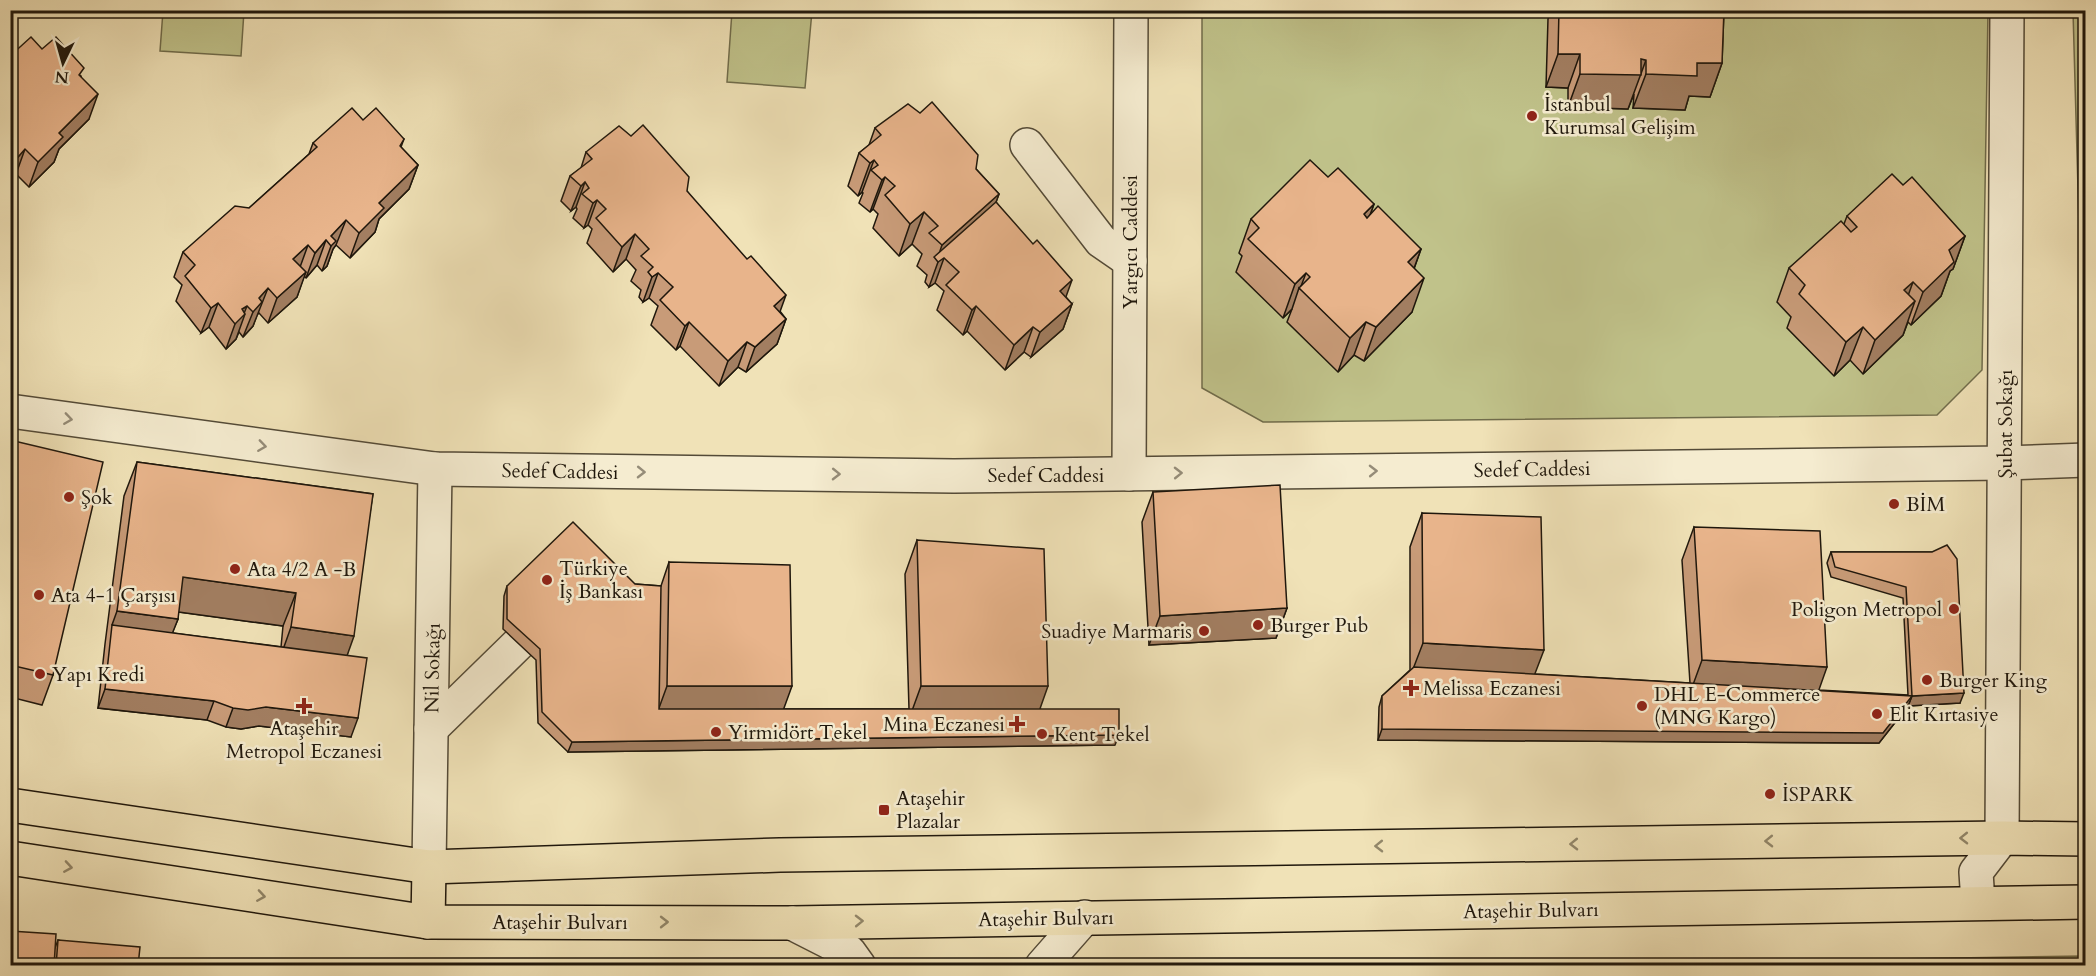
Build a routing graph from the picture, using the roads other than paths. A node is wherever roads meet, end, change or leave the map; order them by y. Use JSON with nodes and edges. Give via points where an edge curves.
{"nodes":[{"id":1,"x":1131,"y":10,"type":"edge"},
{"id":2,"x":2007,"y":10,"type":"edge"},
{"id":3,"x":1027,"y":145,"type":"dead end"},
{"id":4,"x":1130,"y":261,"type":"junction"},
{"id":5,"x":10,"y":411,"type":"edge"},
{"id":6,"x":2085,"y":460,"type":"edge"},
{"id":7,"x":2004,"y":463,"type":"junction"},
{"id":8,"x":435,"y":469,"type":"junction"},
{"id":9,"x":1129,"y":474,"type":"junction"},
{"id":10,"x":519,"y":644,"type":"edge"},
{"id":11,"x":431,"y":729,"type":"junction"},
{"id":12,"x":10,"y":805,"type":"edge"},
{"id":13,"x":2002,"y":838,"type":"junction"},
{"id":14,"x":2085,"y":839,"type":"edge"},
{"id":15,"x":10,"y":858,"type":"edge"},
{"id":16,"x":429,"y":867,"type":"junction"},
{"id":17,"x":2085,"y":902,"type":"edge"},
{"id":18,"x":1978,"y":903,"type":"junction"},
{"id":19,"x":1085,"y":917,"type":"junction"},
{"id":20,"x":428,"y":922,"type":"junction"},
{"id":21,"x":792,"y":923,"type":"junction"},
{"id":22,"x":859,"y":966,"type":"edge"},
{"id":23,"x":1042,"y":966,"type":"edge"}],
"edges":[{"from":1,"to":4,"type":"street","name":"Yargıcı Caddesi"},
{"from":2,"to":7,"type":"street","name":"Şubat Sokağı"},
{"from":3,"to":4,"type":"street","via":[[1101,241]]},
{"from":4,"to":9,"type":"street","name":"Yargıcı Caddesi"},
{"from":5,"to":8,"type":"street","name":"Sedef Caddesi","one_way":true},
{"from":6,"to":7,"type":"street","name":"Sedef Caddesi"},
{"from":9,"to":7,"type":"street","name":"Sedef Caddesi","one_way":true},
{"from":7,"to":13,"type":"street","name":"Şubat Sokağı"},
{"from":8,"to":9,"type":"street","name":"Sedef Caddesi","one_way":true,"via":[[954,476]]},
{"from":8,"to":11,"type":"street","name":"Nil Sokağı"},
{"from":10,"to":11,"type":"street"},
{"from":11,"to":16,"type":"street","name":"Nil Sokağı"},
{"from":12,"to":16,"type":"main road"},
{"from":13,"to":14,"type":"main road"},
{"from":13,"to":16,"type":"main road","one_way":true,"via":[[780,855]]},
{"from":13,"to":18,"type":"street","via":[[1976,872]]},
{"from":15,"to":20,"type":"main road","name":"Ataşehir Bulvarı","one_way":true},
{"from":16,"to":20,"type":"main road"},
{"from":17,"to":18,"type":"main road","name":"Ataşehir Bulvarı"},
{"from":18,"to":19,"type":"main road","name":"Ataşehir Bulvarı"},
{"from":21,"to":19,"type":"main road","name":"Ataşehir Bulvarı","one_way":true},
{"from":19,"to":23,"type":"street"},
{"from":20,"to":21,"type":"main road","name":"Ataşehir Bulvarı","one_way":true},
{"from":21,"to":22,"type":"street","via":[[849,952]]}]}
